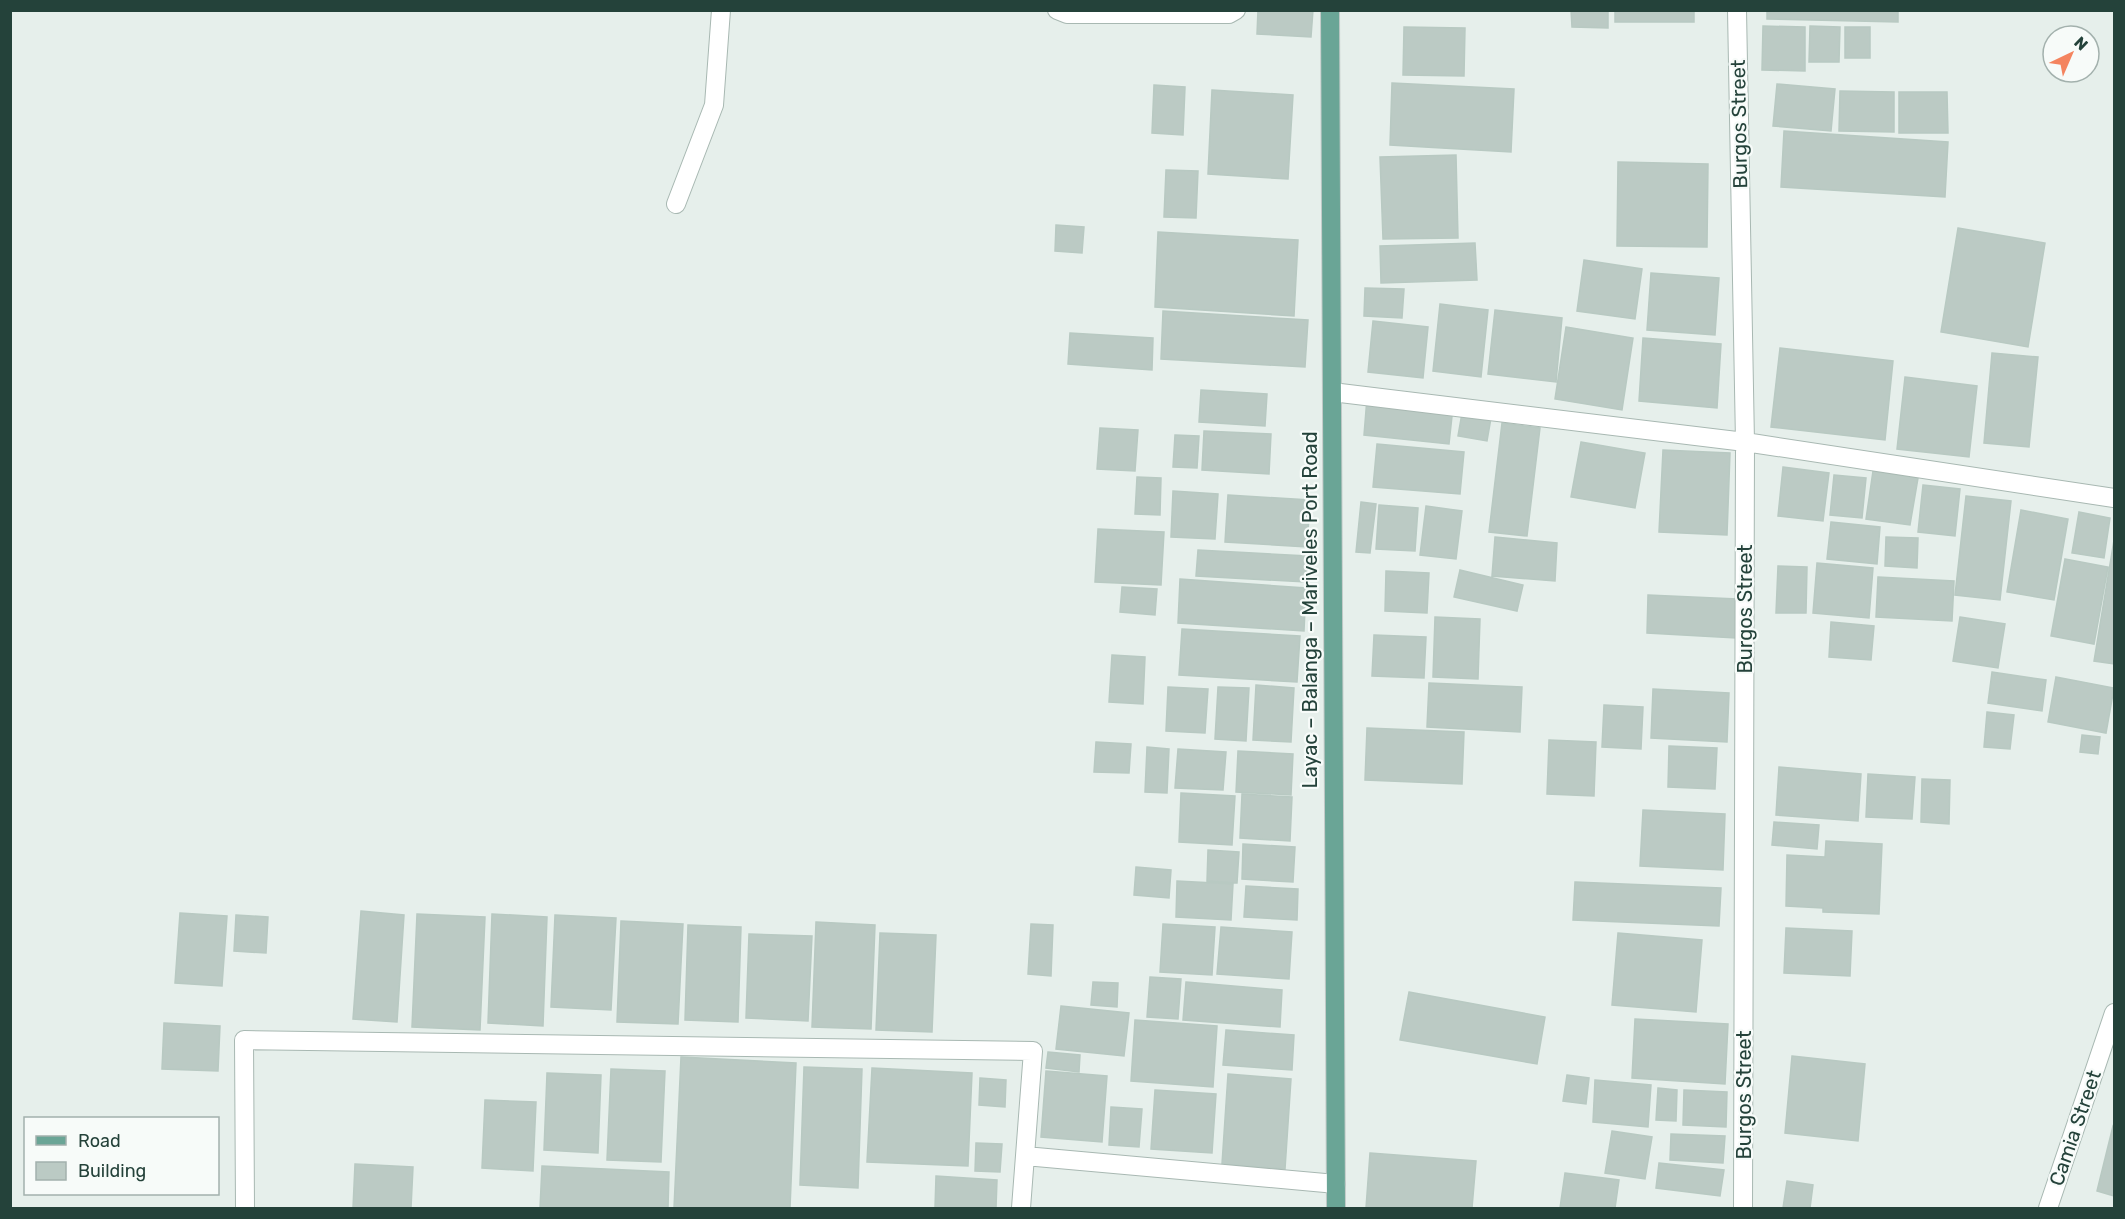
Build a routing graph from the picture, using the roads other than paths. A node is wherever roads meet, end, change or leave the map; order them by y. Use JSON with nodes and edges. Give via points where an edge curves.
{"nodes":[{"id":1,"x":721,"y":10,"type":"edge"},
{"id":2,"x":1057,"y":10,"type":"edge"},
{"id":3,"x":1236,"y":10,"type":"edge"},
{"id":4,"x":1330,"y":10,"type":"edge"},
{"id":5,"x":1737,"y":10,"type":"edge"},
{"id":6,"x":676,"y":204,"type":"dead end"},
{"id":7,"x":1332,"y":392,"type":"junction"},
{"id":8,"x":1746,"y":442,"type":"junction"},
{"id":9,"x":2115,"y":498,"type":"edge"},
{"id":10,"x":2115,"y":1013,"type":"edge"},
{"id":11,"x":1025,"y":1156,"type":"junction"},
{"id":12,"x":1336,"y":1184,"type":"junction"},
{"id":13,"x":245,"y":1209,"type":"edge"},
{"id":14,"x":1021,"y":1209,"type":"edge"},
{"id":15,"x":1336,"y":1209,"type":"edge"},
{"id":16,"x":1743,"y":1209,"type":"edge"},
{"id":17,"x":2048,"y":1209,"type":"edge"}],
"edges":[{"from":1,"to":6,"type":"street","via":[[714,105]]},
{"from":2,"to":3,"type":"street","via":[[1067,14],[1229,14]]},
{"from":4,"to":7,"type":"main road","name":"Layac – Balanga – Mariveles Port Road"},
{"from":5,"to":8,"type":"street","name":"Burgos Street"},
{"from":7,"to":8,"type":"street"},
{"from":7,"to":12,"type":"main road","name":"Layac – Balanga – Mariveles Port Road"},
{"from":8,"to":9,"type":"street"},
{"from":8,"to":16,"type":"street","name":"Burgos Street"},
{"from":10,"to":17,"type":"street","name":"Camia Street"},
{"from":11,"to":12,"type":"street"},
{"from":11,"to":13,"type":"street","via":[[1033,1051],[244,1040]]},
{"from":11,"to":14,"type":"street"},
{"from":12,"to":15,"type":"main road","name":"Layac – Balanga – Mariveles Port Road"}]}
